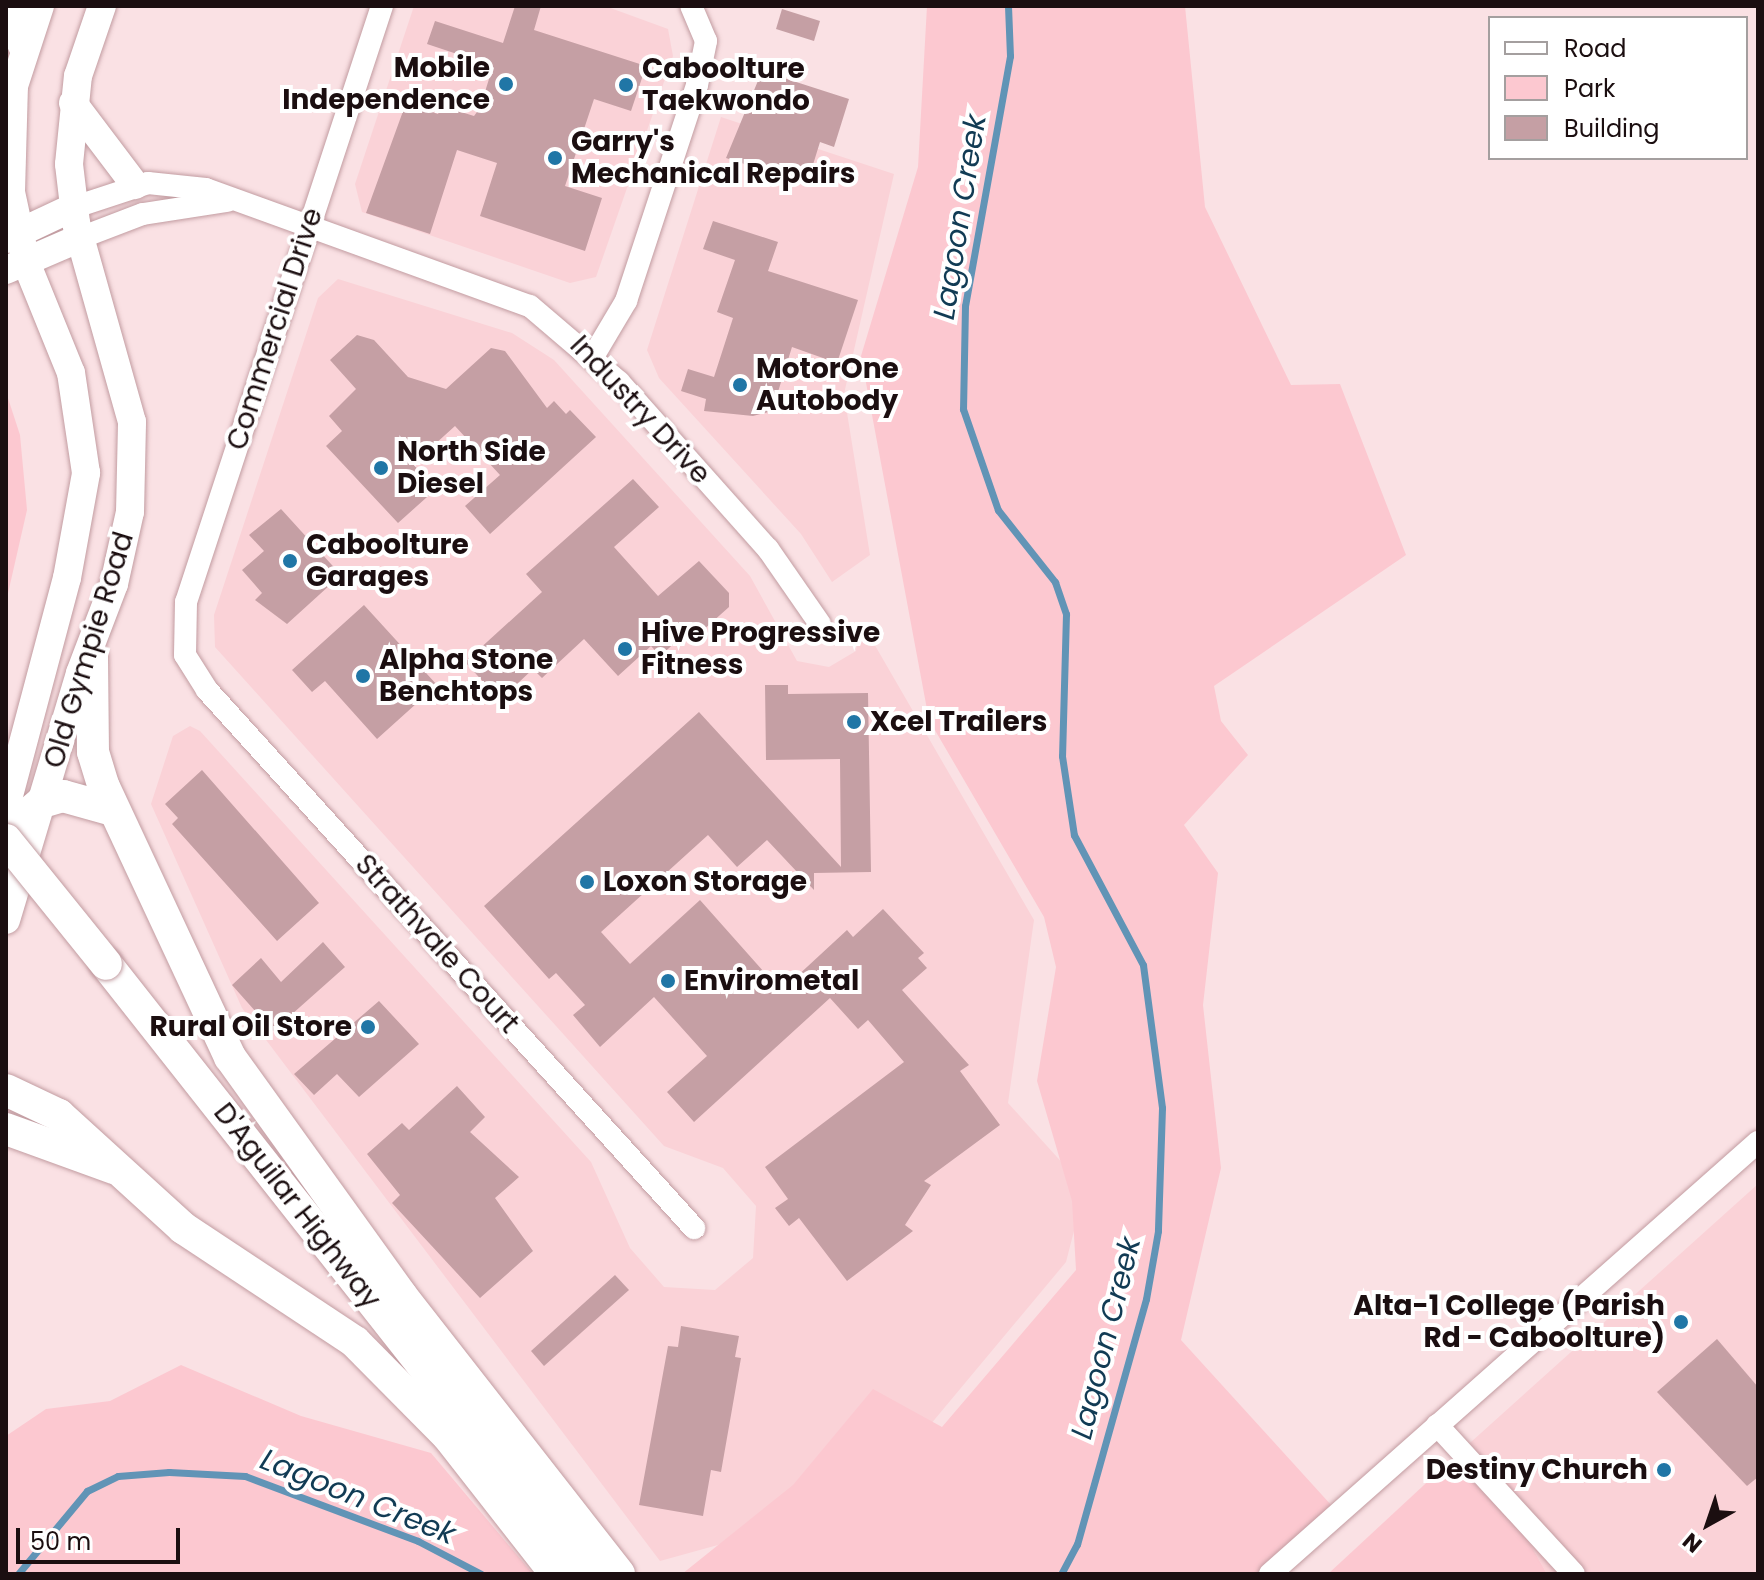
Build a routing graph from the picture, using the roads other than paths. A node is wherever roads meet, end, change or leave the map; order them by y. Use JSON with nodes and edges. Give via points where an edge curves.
{"nodes":[{"id":1,"x":15,"y":6,"type":"edge"},
{"id":2,"x":40,"y":6,"type":"edge"},
{"id":3,"x":102,"y":6,"type":"edge"},
{"id":4,"x":382,"y":6,"type":"edge"},
{"id":5,"x":697,"y":8,"type":"edge"},
{"id":6,"x":23,"y":48,"type":"junction"},
{"id":7,"x":73,"y":103,"type":"junction"},
{"id":8,"x":135,"y":185,"type":"junction"},
{"id":9,"x":9,"y":193,"type":"edge"},
{"id":10,"x":227,"y":201,"type":"junction"},
{"id":11,"x":72,"y":208,"type":"junction"},
{"id":12,"x":308,"y":229,"type":"junction"},
{"id":13,"x":12,"y":236,"type":"edge"},
{"id":14,"x":80,"y":238,"type":"junction"},
{"id":15,"x":16,"y":266,"type":"edge"},
{"id":16,"x":594,"y":355,"type":"junction"},
{"id":17,"x":820,"y":624,"type":"dead end"},
{"id":18,"x":185,"y":655,"type":"joint"},
{"id":19,"x":92,"y":657,"type":"junction"},
{"id":20,"x":42,"y":802,"type":"junction"},
{"id":21,"x":6,"y":807,"type":"edge"},
{"id":22,"x":113,"y":810,"type":"junction"},
{"id":23,"x":6,"y":833,"type":"edge"},
{"id":24,"x":6,"y":840,"type":"edge"},
{"id":25,"x":6,"y":920,"type":"edge"},
{"id":26,"x":6,"y":1090,"type":"edge"},
{"id":27,"x":6,"y":1129,"type":"edge"},
{"id":28,"x":1758,"y":1142,"type":"edge"},
{"id":29,"x":117,"y":1168,"type":"junction"},
{"id":30,"x":694,"y":1228,"type":"dead end"},
{"id":31,"x":1437,"y":1425,"type":"junction"},
{"id":32,"x":498,"y":1441,"type":"junction"},
{"id":33,"x":556,"y":1574,"type":"edge"},
{"id":34,"x":587,"y":1574,"type":"edge"},
{"id":35,"x":619,"y":1574,"type":"edge"},
{"id":36,"x":1270,"y":1574,"type":"edge"},
{"id":37,"x":1574,"y":1574,"type":"edge"}],
"edges":[{"from":1,"to":6,"type":"main road","via":[[11,22]]},
{"from":2,"to":6,"type":"main road"},
{"from":3,"to":7,"type":"main road","name":"Old Gympie Road"},
{"from":4,"to":12,"type":"street","name":"Commercial Drive"},
{"from":5,"to":16,"type":"street","via":[[706,41],[697,85],[626,301]]},
{"from":6,"to":9,"type":"main road","name":"Old Gympie Road","via":[[10,119]]},
{"from":7,"to":8,"type":"main road"},
{"from":7,"to":11,"type":"main road","name":"Old Gympie Road"},
{"from":8,"to":10,"type":"street","name":"Industry Drive","via":[[185,185]]},
{"from":8,"to":11,"type":"street","name":"Industry Drive"},
{"from":9,"to":13,"type":"main road","name":"Old Gympie Road"},
{"from":10,"to":12,"type":"street","name":"Industry Drive"},
{"from":10,"to":14,"type":"street","name":"Industry Drive","via":[[143,214]]},
{"from":11,"to":13,"type":"main road"},
{"from":11,"to":14,"type":"main road","name":"Old Gympie Road"},
{"from":12,"to":16,"type":"street","name":"Industry Drive","via":[[530,306]]},
{"from":12,"to":18,"type":"street","name":"Commercial Drive","via":[[186,602]]},
{"from":13,"to":15,"type":"main road","name":"Old Gympie Road"},
{"from":14,"to":15,"type":"main road"},
{"from":14,"to":19,"type":"main road","name":"Old Gympie Road","via":[[127,395],[135,468],[126,542]]},
{"from":15,"to":21,"type":"main road","name":"Old Gympie Road","via":[[71,373],[86,473],[67,578]]},
{"from":16,"to":17,"type":"street","name":"Industry Drive","via":[[768,549]]},
{"from":18,"to":30,"type":"street","name":"Strathvale Court","via":[[207,690]]},
{"from":19,"to":20,"type":"main road","name":"Old Gympie Road","via":[[80,673]]},
{"from":19,"to":22,"type":"highway","via":[[93,752]]},
{"from":20,"to":22,"type":"highway","via":[[63,796]]},
{"from":20,"to":23,"type":"highway"},
{"from":20,"to":25,"type":"main road","name":"Old Gympie Road"},
{"from":22,"to":32,"type":"highway","via":[[230,1057]]},
{"from":24,"to":32,"type":"highway","name":"D'Aguilar Highway","bridge":true},
{"from":26,"to":29,"type":"highway","via":[[59,1115]]},
{"from":27,"to":29,"type":"highway"},
{"from":28,"to":31,"type":"street"},
{"from":29,"to":33,"type":"highway","via":[[183,1228],[355,1342],[448,1436]]},
{"from":31,"to":36,"type":"street"},
{"from":31,"to":37,"type":"street"},
{"from":32,"to":34,"type":"highway","name":"D'Aguilar Highway"},
{"from":32,"to":35,"type":"highway"}]}
